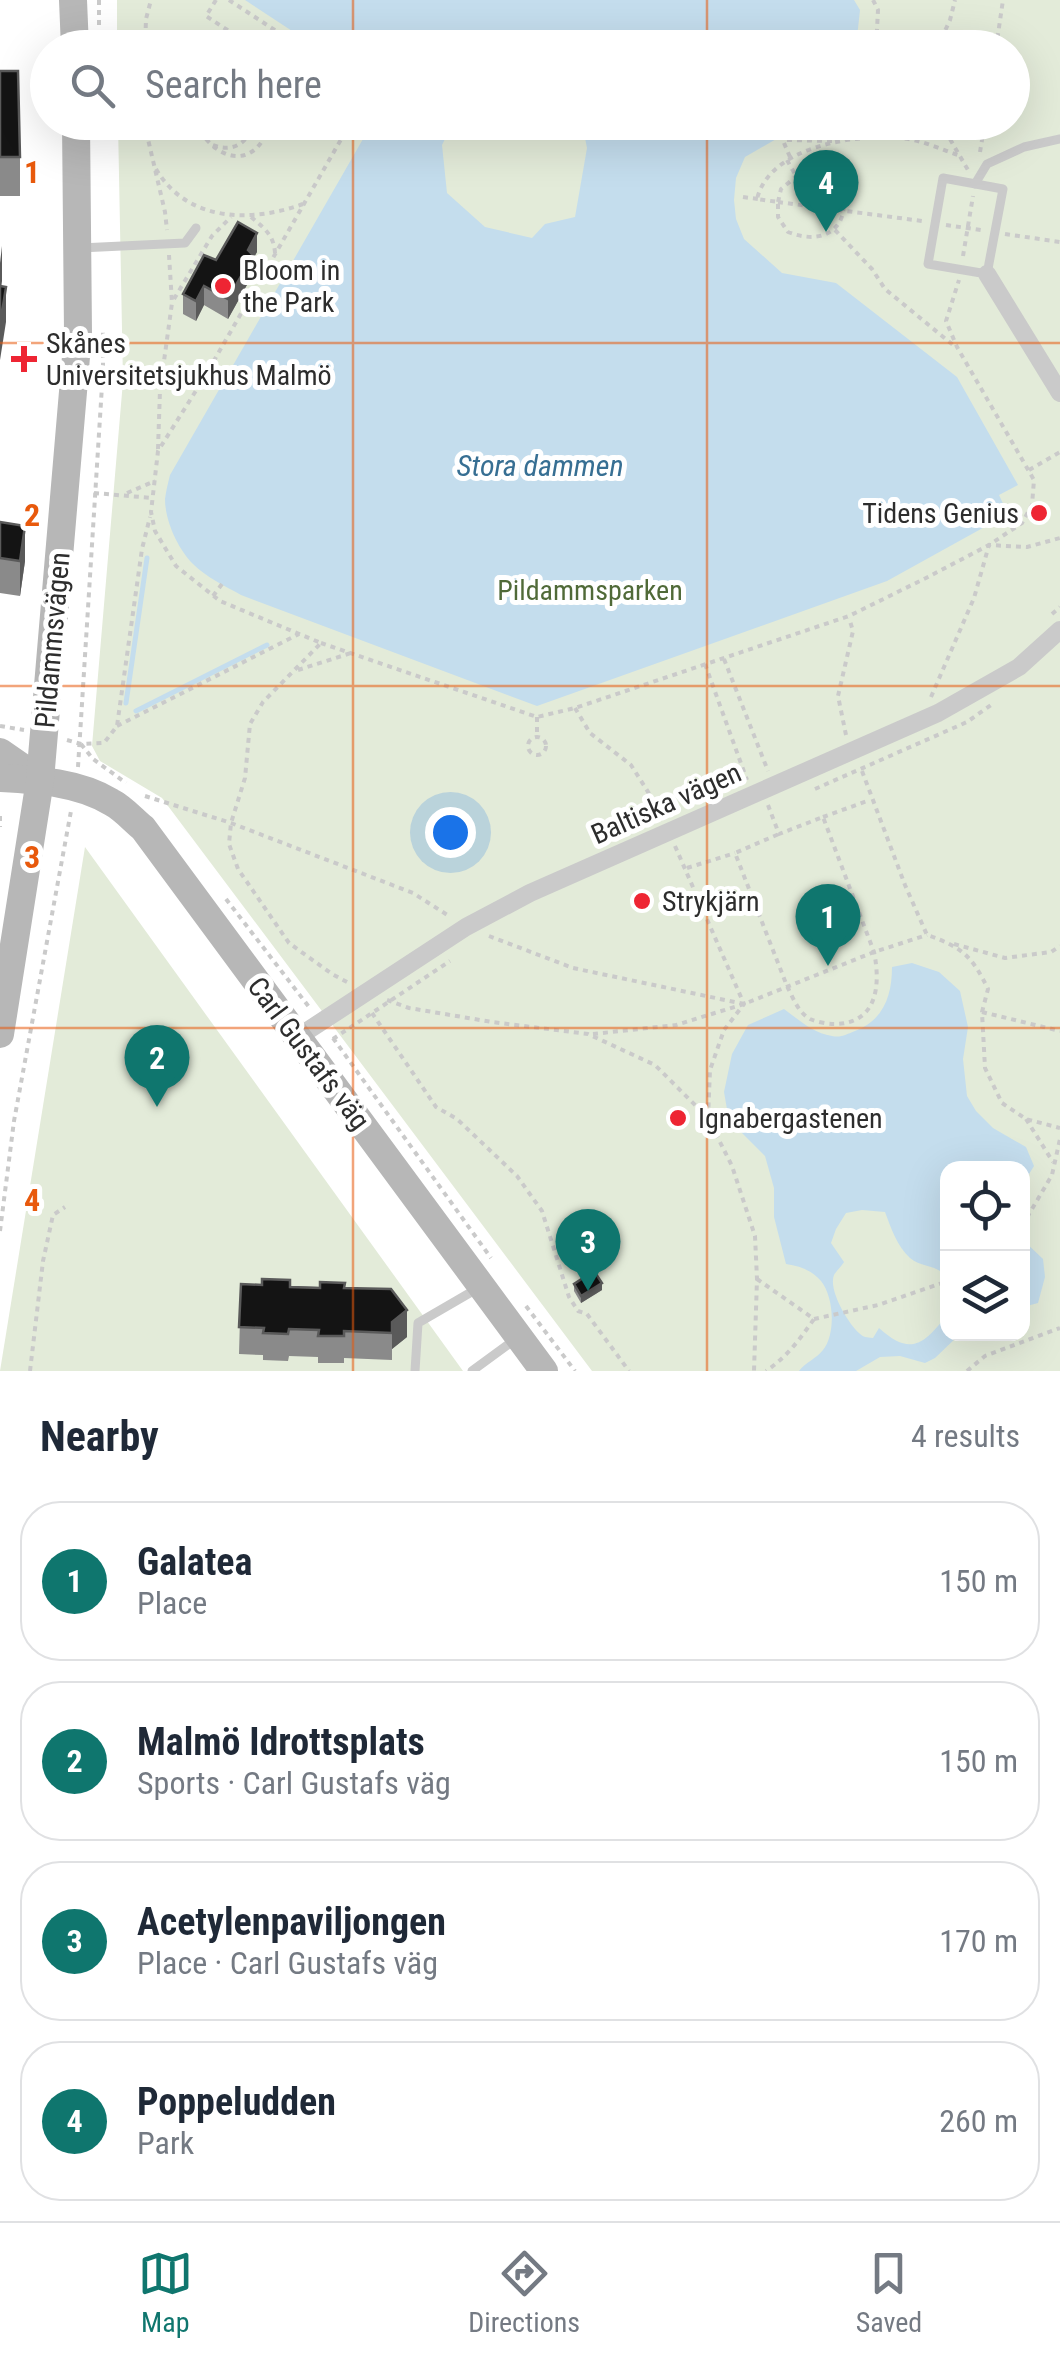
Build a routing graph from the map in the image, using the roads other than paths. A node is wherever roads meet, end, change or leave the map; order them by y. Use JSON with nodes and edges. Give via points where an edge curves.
{"nodes":[{"id":1,"x":74,"y":0,"type":"edge"},
{"id":2,"x":74,"y":30,"type":"edge"},
{"id":3,"x":1060,"y":139,"type":"edge"},
{"id":4,"x":76,"y":140,"type":"edge"},
{"id":5,"x":975,"y":184,"type":"junction"},
{"id":6,"x":196,"y":228,"type":"dead end"},
{"id":7,"x":77,"y":248,"type":"junction"},
{"id":8,"x":988,"y":274,"type":"junction"},
{"id":9,"x":1060,"y":392,"type":"edge"},
{"id":10,"x":1060,"y":630,"type":"edge"},
{"id":11,"x":0,"y":752,"type":"edge"},
{"id":12,"x":0,"y":778,"type":"edge"},
{"id":13,"x":40,"y":780,"type":"junction"},
{"id":14,"x":6,"y":958,"type":"edge"},
{"id":15,"x":0,"y":1034,"type":"edge"},
{"id":16,"x":298,"y":1037,"type":"junction"},
{"id":17,"x":482,"y":1286,"type":"junction"},
{"id":18,"x":519,"y":1337,"type":"junction"},
{"id":19,"x":414,"y":1371,"type":"edge"},
{"id":20,"x":472,"y":1371,"type":"edge"},
{"id":21,"x":544,"y":1371,"type":"edge"}],
"edges":[{"from":1,"to":2,"type":"main road"},
{"from":3,"to":5,"type":"lane","via":[[1024,146],[988,164]]},
{"from":4,"to":7,"type":"main road","name":"Pildammsvägen"},
{"from":5,"to":8,"type":"lane","via":[[1002,189]]},
{"from":5,"to":8,"type":"lane","via":[[943,178],[928,264]]},
{"from":6,"to":7,"type":"lane","via":[[185,243]]},
{"from":7,"to":13,"type":"main road","name":"Pildammsvägen","via":[[78,334]]},
{"from":8,"to":9,"type":"street"},
{"from":10,"to":16,"type":"street","name":"Baltiska vägen","via":[[1019,667],[938,713],[755,785],[466,927]]},
{"from":11,"to":13,"type":"main road","name":"Carl Gustafs väg"},
{"from":12,"to":13,"type":"main road","name":"Carl Gustafs väg"},
{"from":13,"to":14,"type":"main road","name":"Pildammsvägen"},
{"from":13,"to":16,"type":"main road","name":"Carl Gustafs väg","via":[[111,802],[143,828]]},
{"from":14,"to":15,"type":"main road","name":"Pildammsvägen"},
{"from":16,"to":17,"type":"main road","name":"Carl Gustafs väg"},
{"from":17,"to":18,"type":"main road","name":"Carl Gustafs väg"},
{"from":17,"to":19,"type":"lane","via":[[418,1323]]},
{"from":18,"to":20,"type":"lane"},
{"from":18,"to":21,"type":"main road","name":"Carl Gustafs väg"}]}
